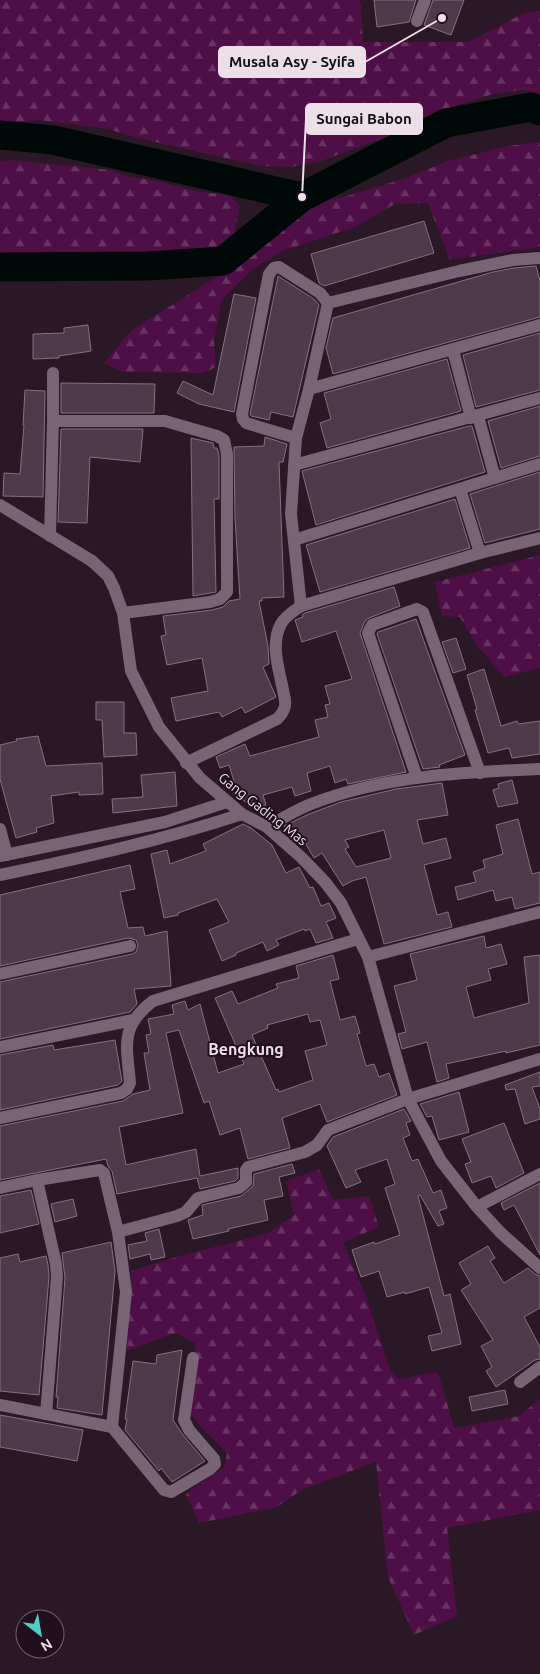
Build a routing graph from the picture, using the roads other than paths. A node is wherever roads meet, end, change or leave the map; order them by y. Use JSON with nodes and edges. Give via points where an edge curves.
{"nodes":[{"id":1,"x":425,"y":0,"type":"edge"},
{"id":2,"x":417,"y":21,"type":"dead end"},
{"id":3,"x":540,"y":258,"type":"edge"},
{"id":4,"x":328,"y":304,"type":"junction"},
{"id":5,"x":540,"y":324,"type":"edge"},
{"id":6,"x":453,"y":350,"type":"junction"},
{"id":7,"x":53,"y":373,"type":"dead end"},
{"id":8,"x":309,"y":389,"type":"junction"},
{"id":9,"x":540,"y":398,"type":"edge"},
{"id":10,"x":474,"y":417,"type":"junction"},
{"id":11,"x":53,"y":421,"type":"junction"},
{"id":12,"x":296,"y":438,"type":"junction"},
{"id":13,"x":540,"y":464,"type":"edge"},
{"id":14,"x":294,"y":465,"type":"junction"},
{"id":15,"x":495,"y":478,"type":"junction"},
{"id":16,"x":460,"y":489,"type":"junction"},
{"id":17,"x":0,"y":505,"type":"edge"},
{"id":18,"x":50,"y":536,"type":"junction"},
{"id":19,"x":540,"y":538,"type":"edge"},
{"id":20,"x":294,"y":540,"type":"junction"},
{"id":21,"x":480,"y":553,"type":"junction"},
{"id":22,"x":301,"y":606,"type":"junction"},
{"id":23,"x":123,"y":613,"type":"junction"},
{"id":24,"x":186,"y":763,"type":"junction"},
{"id":25,"x":540,"y":769,"type":"edge"},
{"id":26,"x":480,"y":772,"type":"junction"},
{"id":27,"x":417,"y":778,"type":"junction"},
{"id":28,"x":227,"y":802,"type":"junction"},
{"id":29,"x":242,"y":814,"type":"junction"},
{"id":30,"x":267,"y":827,"type":"junction"},
{"id":31,"x":0,"y":829,"type":"edge"},
{"id":32,"x":3,"y":855,"type":"edge"},
{"id":33,"x":0,"y":875,"type":"edge"},
{"id":34,"x":540,"y":912,"type":"edge"},
{"id":35,"x":358,"y":939,"type":"junction"},
{"id":36,"x":130,"y":946,"type":"dead end"},
{"id":37,"x":368,"y":957,"type":"junction"},
{"id":38,"x":0,"y":974,"type":"edge"},
{"id":39,"x":133,"y":1020,"type":"junction"},
{"id":40,"x":0,"y":1047,"type":"edge"},
{"id":41,"x":540,"y":1059,"type":"edge"},
{"id":42,"x":408,"y":1099,"type":"junction"},
{"id":43,"x":0,"y":1118,"type":"edge"},
{"id":44,"x":540,"y":1174,"type":"edge"},
{"id":45,"x":37,"y":1180,"type":"junction"},
{"id":46,"x":0,"y":1188,"type":"edge"},
{"id":47,"x":477,"y":1207,"type":"junction"},
{"id":48,"x":118,"y":1232,"type":"junction"},
{"id":49,"x":540,"y":1268,"type":"edge"},
{"id":50,"x":193,"y":1358,"type":"dead end"},
{"id":51,"x":540,"y":1367,"type":"edge"},
{"id":52,"x":520,"y":1382,"type":"dead end"},
{"id":53,"x":0,"y":1405,"type":"edge"},
{"id":54,"x":46,"y":1414,"type":"junction"},
{"id":55,"x":112,"y":1427,"type":"junction"}],
"edges":[{"from":1,"to":2,"type":"street"},
{"from":3,"to":4,"type":"street","via":[[459,271]]},
{"from":4,"to":8,"type":"street"},
{"from":4,"to":12,"type":"street","via":[[320,293],[280,268],[274,268],[269,274],[242,417],[246,422]]},
{"from":5,"to":6,"type":"street"},
{"from":6,"to":8,"type":"street"},
{"from":6,"to":10,"type":"street"},
{"from":7,"to":11,"type":"street"},
{"from":8,"to":12,"type":"street"},
{"from":9,"to":10,"type":"street"},
{"from":10,"to":14,"type":"street"},
{"from":10,"to":15,"type":"street"},
{"from":11,"to":18,"type":"street"},
{"from":11,"to":23,"type":"street","via":[[165,421],[217,436],[225,443],[228,454],[227,592],[210,602]]},
{"from":12,"to":14,"type":"street"},
{"from":13,"to":15,"type":"street"},
{"from":14,"to":20,"type":"street","via":[[291,514]]},
{"from":15,"to":16,"type":"street"},
{"from":16,"to":20,"type":"street"},
{"from":16,"to":21,"type":"street"},
{"from":17,"to":18,"type":"street","name":"Gang Gading Mas"},
{"from":18,"to":23,"type":"street","name":"Gang Gading Mas","via":[[92,561],[108,576]]},
{"from":19,"to":21,"type":"street"},
{"from":20,"to":22,"type":"street"},
{"from":21,"to":22,"type":"street"},
{"from":22,"to":24,"type":"street","via":[[287,616],[277,634],[275,648],[285,700],[282,714]]},
{"from":23,"to":24,"type":"street","name":"Gang Gading Mas","via":[[131,671],[159,727]]},
{"from":24,"to":28,"type":"street","name":"Gang Gading Mas"},
{"from":25,"to":26,"type":"street"},
{"from":26,"to":27,"type":"street"},
{"from":26,"to":27,"type":"street","via":[[423,612],[417,609],[372,625],[368,633]]},
{"from":27,"to":30,"type":"street","via":[[384,782],[342,793],[309,804]]},
{"from":28,"to":29,"type":"street","name":"Gang Gading Mas"},
{"from":28,"to":32,"type":"street","via":[[165,822]]},
{"from":29,"to":30,"type":"street","name":"Gang Gading Mas"},
{"from":29,"to":33,"type":"street","via":[[188,832]]},
{"from":30,"to":35,"type":"street","name":"Gang Gading Mas","via":[[325,882],[341,904]]},
{"from":31,"to":32,"type":"street"},
{"from":34,"to":37,"type":"street"},
{"from":35,"to":37,"type":"street","name":"Gang Gading Mas"},
{"from":35,"to":39,"type":"street","via":[[153,1001]]},
{"from":36,"to":38,"type":"street"},
{"from":37,"to":42,"type":"street","name":"Gang Gading Mas"},
{"from":39,"to":40,"type":"street"},
{"from":39,"to":43,"type":"street","via":[[126,1041],[130,1083],[121,1093]]},
{"from":41,"to":42,"type":"street"},
{"from":42,"to":47,"type":"street","name":"Gang Gading Mas","via":[[441,1161]]},
{"from":42,"to":48,"type":"street","via":[[328,1130],[317,1145],[305,1152],[251,1165],[246,1170],[244,1185],[198,1198],[182,1214]]},
{"from":44,"to":47,"type":"street"},
{"from":45,"to":46,"type":"street"},
{"from":45,"to":48,"type":"street","via":[[103,1171]]},
{"from":45,"to":54,"type":"street","via":[[57,1277]]},
{"from":47,"to":49,"type":"street","name":"Gang Gading Mas","via":[[501,1234]]},
{"from":48,"to":55,"type":"street","via":[[126,1292]]},
{"from":50,"to":55,"type":"street","via":[[184,1420],[214,1459],[215,1464],[210,1469],[171,1492],[167,1491]]},
{"from":51,"to":52,"type":"street"},
{"from":53,"to":54,"type":"street"},
{"from":54,"to":55,"type":"street"}]}
